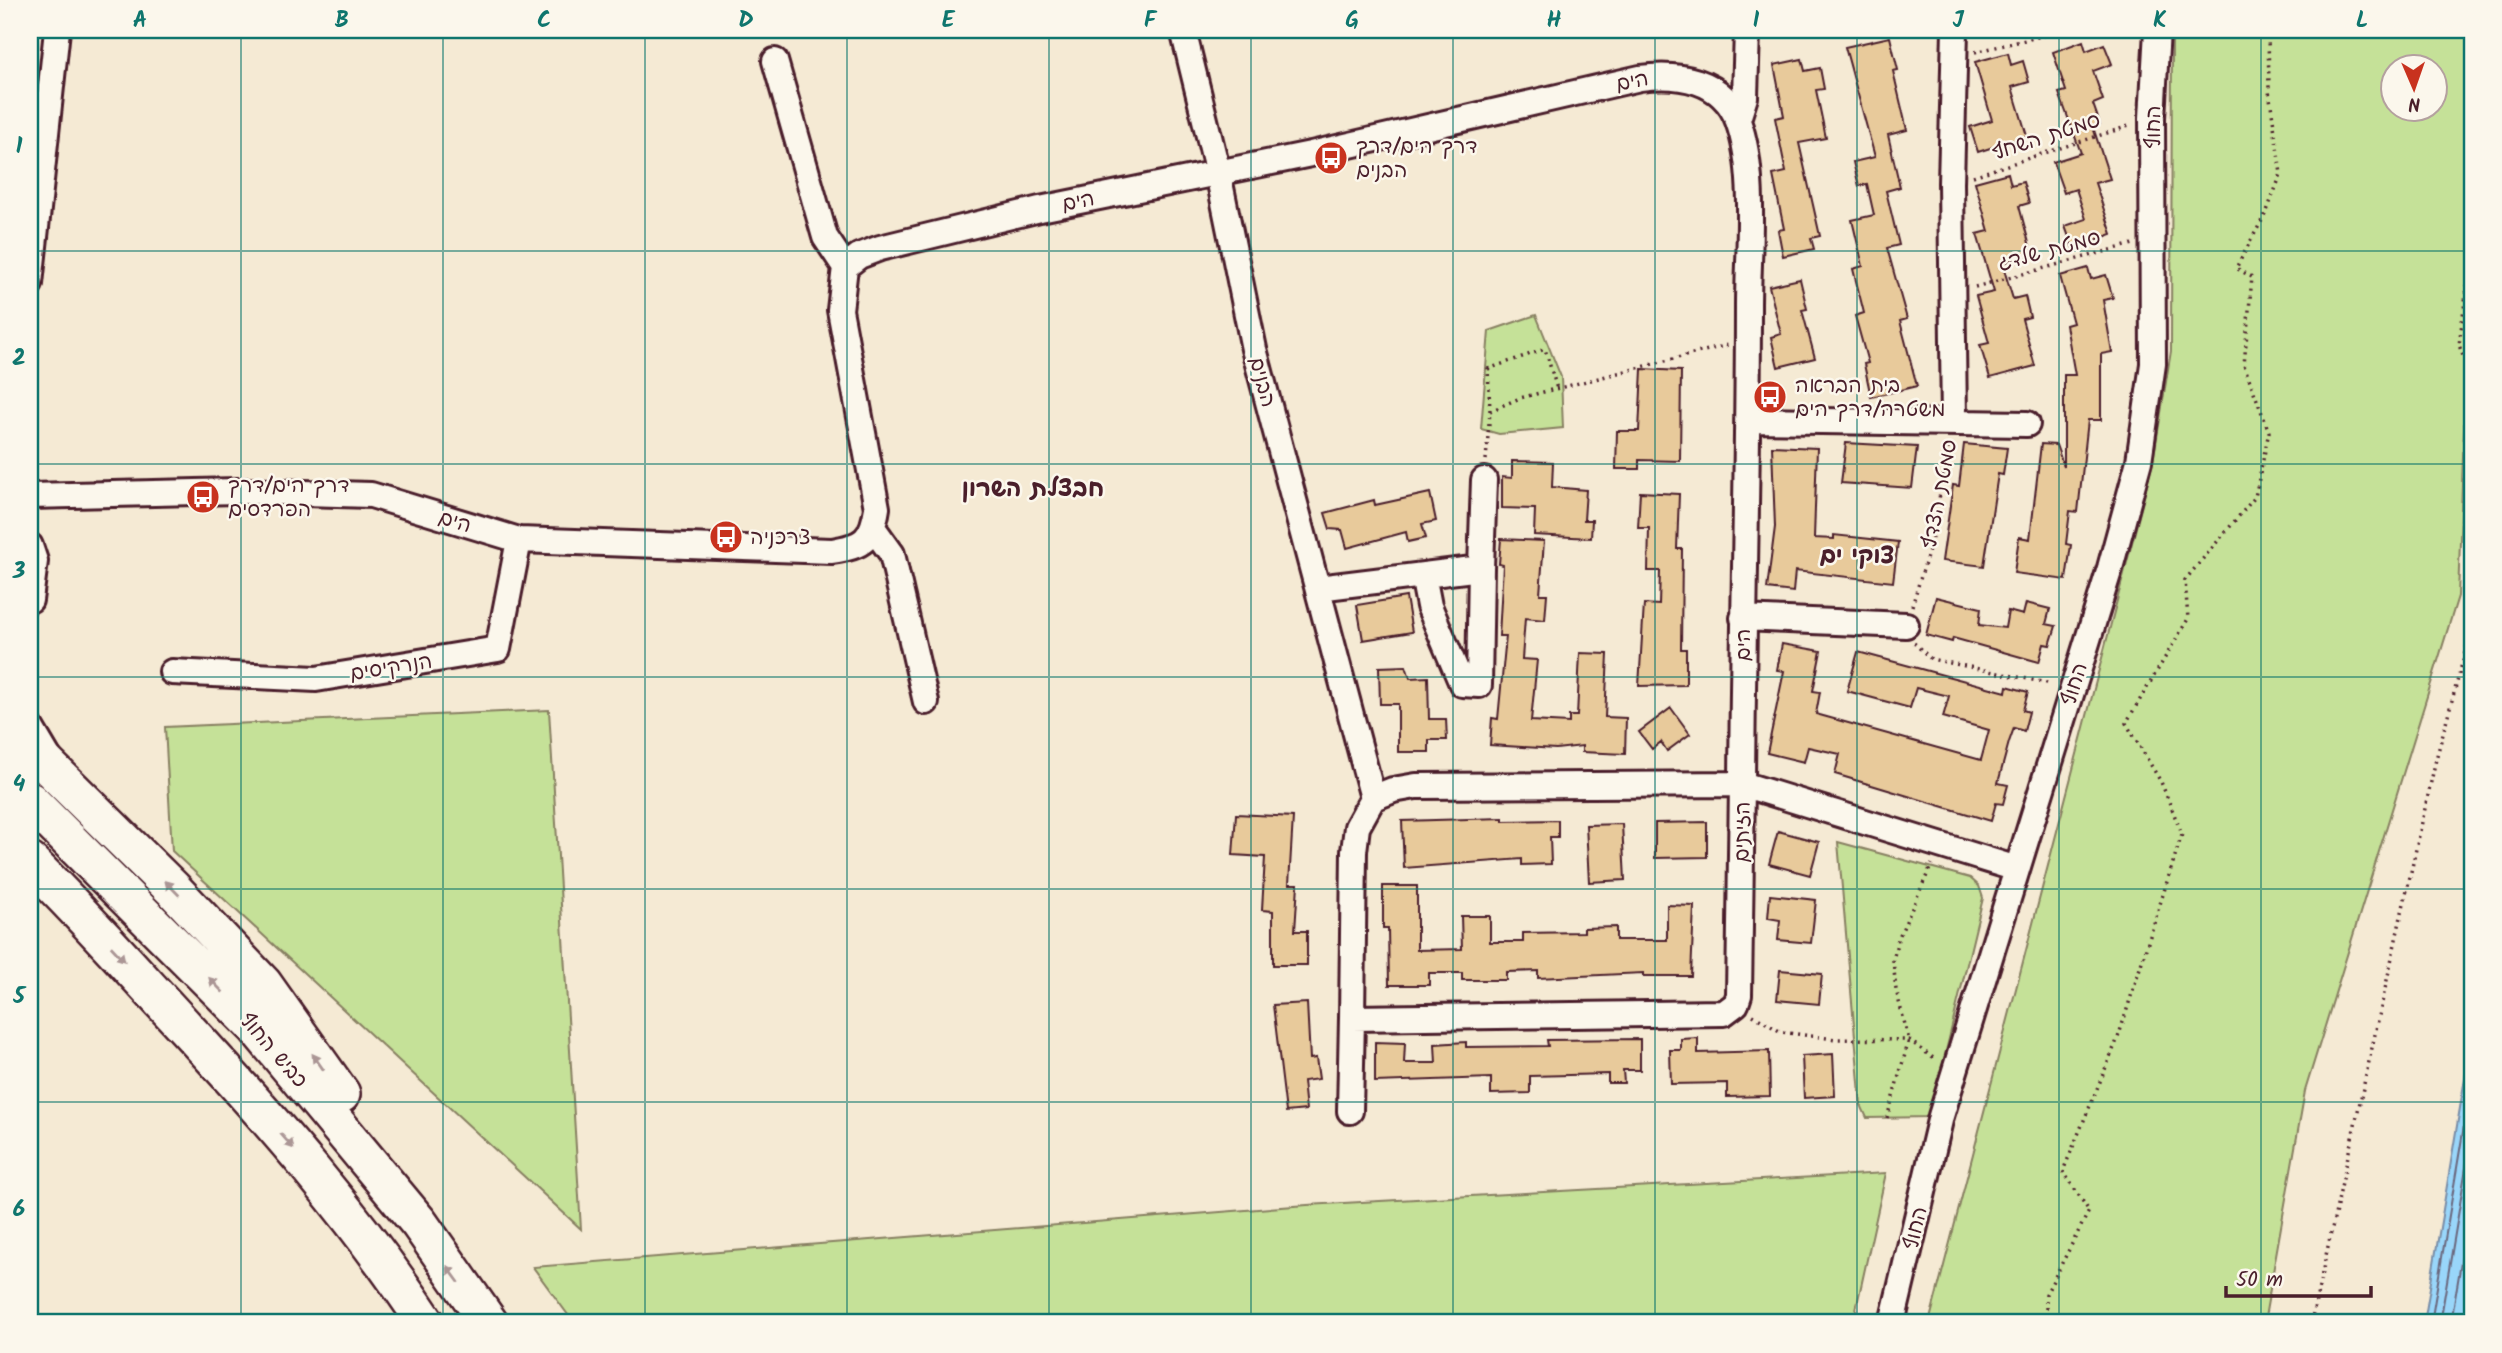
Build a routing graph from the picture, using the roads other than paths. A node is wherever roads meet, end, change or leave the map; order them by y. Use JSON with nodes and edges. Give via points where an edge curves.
{"nodes":[{"id":1,"x":57,"y":30,"type":"edge"},
{"id":2,"x":1183,"y":30,"type":"edge"},
{"id":3,"x":1747,"y":30,"type":"edge"},
{"id":4,"x":1955,"y":30,"type":"edge"},
{"id":5,"x":2157,"y":30,"type":"edge"},
{"id":6,"x":775,"y":61,"type":"dead end"},
{"id":7,"x":1738,"y":119,"type":"junction"},
{"id":8,"x":1218,"y":173,"type":"junction"},
{"id":9,"x":845,"y":267,"type":"junction"},
{"id":10,"x":30,"y":284,"type":"edge"},
{"id":11,"x":1748,"y":419,"type":"junction"},
{"id":12,"x":1954,"y":421,"type":"junction"},
{"id":13,"x":2027,"y":424,"type":"dead end"},
{"id":14,"x":1484,"y":480,"type":"road end"},
{"id":15,"x":30,"y":496,"type":"edge"},
{"id":16,"x":874,"y":529,"type":"junction"},
{"id":17,"x":519,"y":540,"type":"junction"},
{"id":18,"x":30,"y":546,"type":"edge"},
{"id":19,"x":1481,"y":568,"type":"junction"},
{"id":20,"x":1423,"y":575,"type":"junction"},
{"id":21,"x":1318,"y":588,"type":"junction"},
{"id":22,"x":30,"y":600,"type":"edge"},
{"id":23,"x":1743,"y":618,"type":"junction"},
{"id":24,"x":1906,"y":625,"type":"road end"},
{"id":25,"x":172,"y":672,"type":"dead end"},
{"id":26,"x":926,"y":702,"type":"dead end"},
{"id":27,"x":30,"y":726,"type":"edge"},
{"id":28,"x":30,"y":748,"type":"edge"},
{"id":29,"x":60,"y":777,"type":"junction"},
{"id":30,"x":1742,"y":784,"type":"junction"},
{"id":31,"x":1373,"y":798,"type":"junction"},
{"id":32,"x":30,"y":802,"type":"edge"},
{"id":33,"x":30,"y":862,"type":"edge"},
{"id":34,"x":30,"y":868,"type":"edge"},
{"id":35,"x":2017,"y":869,"type":"junction"},
{"id":36,"x":72,"y":904,"type":"junction"},
{"id":37,"x":1352,"y":1018,"type":"junction"},
{"id":38,"x":1350,"y":1111,"type":"dead end"},
{"id":39,"x":419,"y":1223,"type":"junction"},
{"id":40,"x":426,"y":1323,"type":"edge"},
{"id":41,"x":489,"y":1323,"type":"edge"},
{"id":42,"x":1892,"y":1323,"type":"edge"}],
"edges":[{"from":1,"to":10,"type":"street"},
{"from":2,"to":8,"type":"street","name":"הבנים"},
{"from":3,"to":7,"type":"street","via":[[1745,97]]},
{"from":4,"to":12,"type":"street","name":"סמטת הצדף","via":[[1951,183]]},
{"from":5,"to":35,"type":"street","name":"החוף","via":[[2152,118],[2152,364],[2144,435],[2132,493]]},
{"from":6,"to":9,"type":"street","via":[[825,237]]},
{"from":7,"to":8,"type":"street","name":"הים","via":[[1710,87],[1668,74]]},
{"from":7,"to":11,"type":"street","name":"הים","via":[[1748,166]]},
{"from":8,"to":9,"type":"street","name":"הים","via":[[880,248]]},
{"from":8,"to":21,"type":"street","name":"הבנים","via":[[1254,349]]},
{"from":9,"to":16,"type":"street","via":[[840,310],[876,489]]},
{"from":11,"to":12,"type":"street"},
{"from":11,"to":23,"type":"street","name":"הים"},
{"from":12,"to":13,"type":"street"},
{"from":14,"to":19,"type":"street"},
{"from":15,"to":17,"type":"street","name":"הים","via":[[237,491],[370,495]]},
{"from":16,"to":17,"type":"street","name":"הים","via":[[864,542],[832,551]]},
{"from":16,"to":26,"type":"street","via":[[892,554]]},
{"from":17,"to":25,"type":"street","name":"הנרקיסים","via":[[498,649],[316,679]]},
{"from":18,"to":22,"type":"street","via":[[35,561]]},
{"from":19,"to":20,"type":"street"},
{"from":19,"to":20,"type":"street","via":[[1479,685],[1461,684],[1429,606]]},
{"from":20,"to":21,"type":"street"},
{"from":21,"to":31,"type":"street","name":"הבנים"},
{"from":23,"to":24,"type":"street"},
{"from":23,"to":30,"type":"street","name":"הים"},
{"from":27,"to":29,"type":"street"},
{"from":28,"to":29,"type":"highway"},
{"from":39,"to":29,"type":"highway","one_way":true,"via":[[349,1105],[263,984]]},
{"from":30,"to":31,"type":"street","name":"הזיתים","via":[[1416,786]]},
{"from":30,"to":35,"type":"street"},
{"from":30,"to":37,"type":"street","name":"הזיתים","via":[[1739,995],[1724,1013]]},
{"from":31,"to":37,"type":"street","via":[[1357,827],[1354,851]]},
{"from":39,"to":32,"type":"highway","name":"כביש החוף","one_way":true,"via":[[257,1028]]},
{"from":33,"to":36,"type":"highway"},
{"from":34,"to":36,"type":"highway"},
{"from":35,"to":42,"type":"street","name":"החוף","via":[[1941,1116]]},
{"from":36,"to":40,"type":"highway","one_way":true,"via":[[322,1182],[391,1269]]},
{"from":37,"to":38,"type":"street"},
{"from":41,"to":39,"type":"highway","name":"כביש החוף","one_way":true}]}
